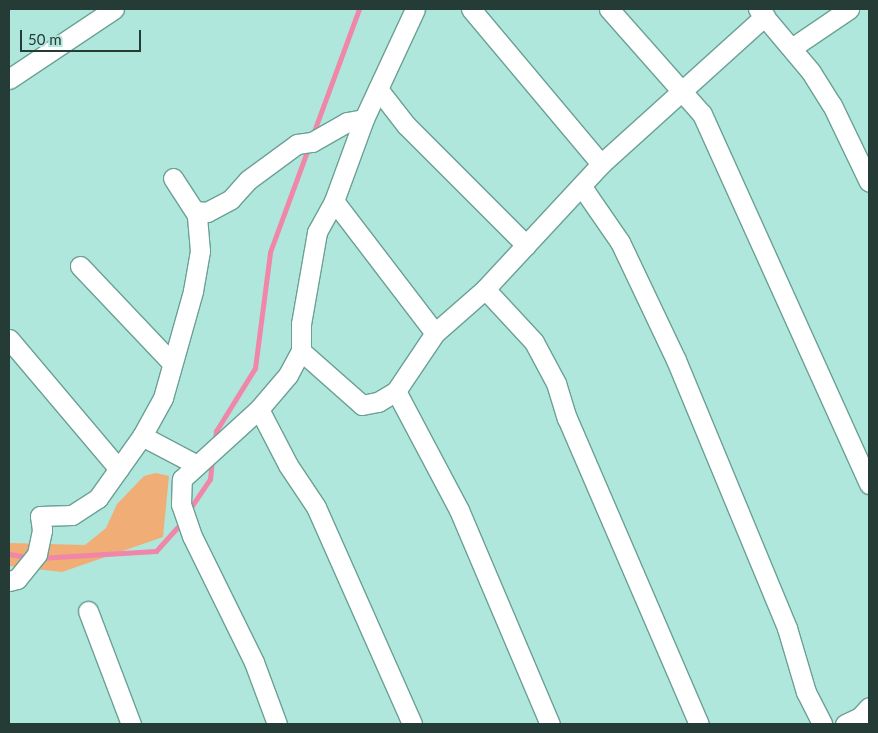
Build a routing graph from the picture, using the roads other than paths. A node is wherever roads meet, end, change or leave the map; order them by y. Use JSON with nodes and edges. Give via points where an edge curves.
{"nodes":[{"id":1,"x":114,"y":9,"type":"edge"},
{"id":2,"x":415,"y":9,"type":"edge"},
{"id":3,"x":471,"y":9,"type":"edge"},
{"id":4,"x":609,"y":9,"type":"edge"},
{"id":5,"x":849,"y":9,"type":"edge"},
{"id":6,"x":762,"y":12,"type":"edge"},
{"id":7,"x":793,"y":47,"type":"junction"},
{"id":8,"x":9,"y":79,"type":"edge"},
{"id":9,"x":682,"y":88,"type":"junction"},
{"id":10,"x":378,"y":89,"type":"junction"},
{"id":11,"x":364,"y":119,"type":"junction"},
{"id":12,"x":601,"y":164,"type":"junction"},
{"id":13,"x":173,"y":178,"type":"dead end"},
{"id":14,"x":869,"y":182,"type":"edge"},
{"id":15,"x":582,"y":187,"type":"junction"},
{"id":16,"x":334,"y":201,"type":"junction"},
{"id":17,"x":195,"y":211,"type":"junction"},
{"id":18,"x":526,"y":245,"type":"junction"},
{"id":19,"x":80,"y":266,"type":"dead end"},
{"id":20,"x":485,"y":289,"type":"junction"},
{"id":21,"x":435,"y":332,"type":"junction"},
{"id":22,"x":9,"y":339,"type":"edge"},
{"id":23,"x":301,"y":351,"type":"junction"},
{"id":24,"x":172,"y":363,"type":"junction"},
{"id":25,"x":396,"y":391,"type":"junction"},
{"id":26,"x":258,"y":409,"type":"junction"},
{"id":27,"x":142,"y":436,"type":"junction"},
{"id":28,"x":198,"y":465,"type":"junction"},
{"id":29,"x":119,"y":469,"type":"junction"},
{"id":30,"x":869,"y":484,"type":"edge"},
{"id":31,"x":9,"y":581,"type":"edge"},
{"id":32,"x":88,"y":611,"type":"dead end"},
{"id":33,"x":869,"y":707,"type":"edge"},
{"id":34,"x":131,"y":724,"type":"edge"},
{"id":35,"x":277,"y":724,"type":"edge"},
{"id":36,"x":412,"y":724,"type":"edge"},
{"id":37,"x":550,"y":724,"type":"edge"},
{"id":38,"x":699,"y":724,"type":"edge"},
{"id":39,"x":822,"y":724,"type":"edge"},
{"id":40,"x":845,"y":724,"type":"edge"}],
"edges":[{"from":1,"to":8,"type":"street"},
{"from":2,"to":10,"type":"street"},
{"from":3,"to":12,"type":"street"},
{"from":4,"to":9,"type":"street"},
{"from":5,"to":7,"type":"street"},
{"from":6,"to":7,"type":"street"},
{"from":6,"to":9,"type":"street"},
{"from":7,"to":14,"type":"street","via":[[832,105]]},
{"from":9,"to":12,"type":"street"},
{"from":9,"to":30,"type":"street","via":[[702,114],[719,149]]},
{"from":10,"to":11,"type":"street"},
{"from":10,"to":18,"type":"street","via":[[406,125]]},
{"from":11,"to":16,"type":"street"},
{"from":11,"to":17,"type":"street","via":[[347,122],[312,142],[297,144],[255,174],[230,199],[207,212]]},
{"from":12,"to":15,"type":"street"},
{"from":13,"to":17,"type":"street"},
{"from":15,"to":18,"type":"street"},
{"from":15,"to":39,"type":"street","via":[[620,242],[676,360],[786,628],[806,692]]},
{"from":16,"to":21,"type":"street"},
{"from":16,"to":23,"type":"street","via":[[317,232],[301,324]]},
{"from":17,"to":24,"type":"street","via":[[200,251],[193,291]]},
{"from":18,"to":20,"type":"street"},
{"from":19,"to":24,"type":"street"},
{"from":20,"to":21,"type":"street"},
{"from":20,"to":38,"type":"street","via":[[530,336],[556,383],[567,418]]},
{"from":21,"to":25,"type":"street"},
{"from":22,"to":29,"type":"street"},
{"from":23,"to":25,"type":"street","via":[[362,405],[378,402]]},
{"from":23,"to":26,"type":"street","via":[[288,375]]},
{"from":24,"to":27,"type":"street","via":[[163,398]]},
{"from":25,"to":37,"type":"street","via":[[459,510]]},
{"from":26,"to":28,"type":"street"},
{"from":26,"to":36,"type":"street","via":[[316,507]]},
{"from":27,"to":28,"type":"street"},
{"from":27,"to":29,"type":"street"},
{"from":28,"to":35,"type":"street","via":[[182,480],[184,516],[254,662]]},
{"from":29,"to":31,"type":"street","via":[[98,498],[84,510],[62,517],[40,516],[40,548],[17,579]]},
{"from":32,"to":34,"type":"street"},
{"from":33,"to":40,"type":"street","via":[[860,717]]}]}
